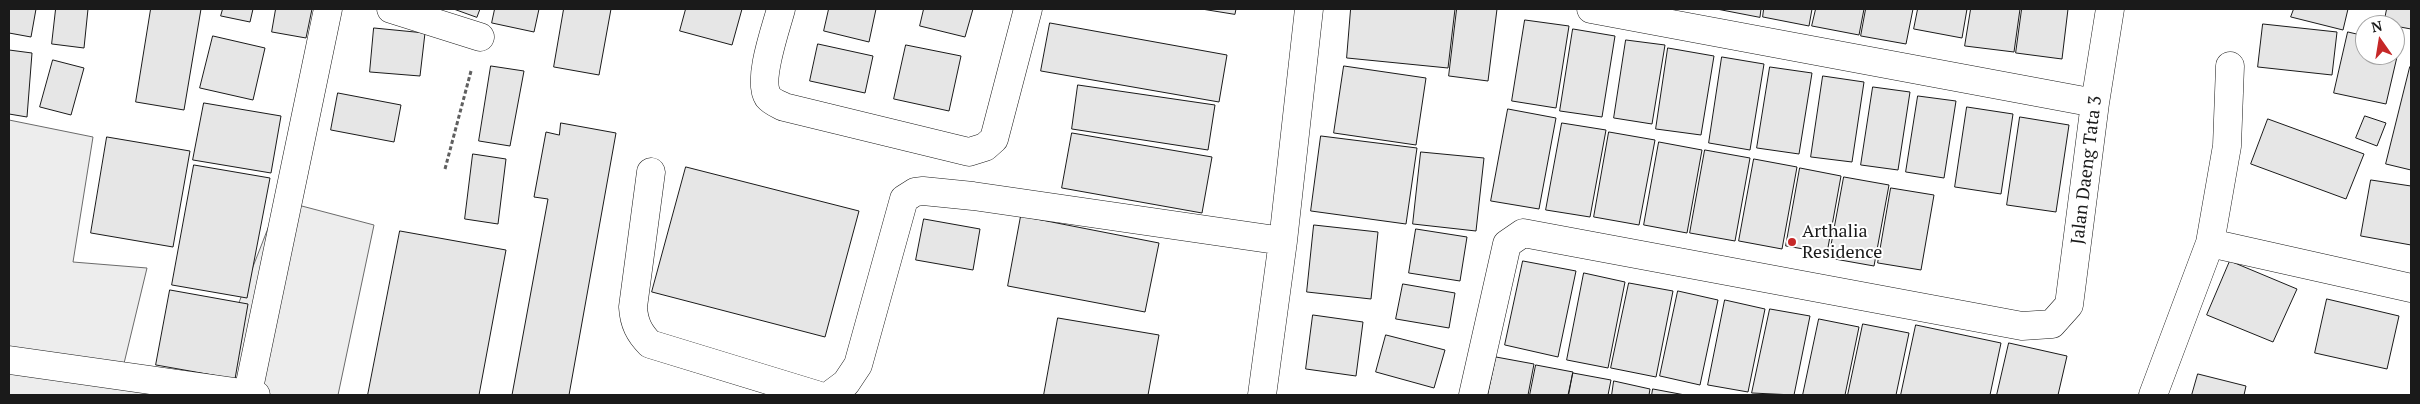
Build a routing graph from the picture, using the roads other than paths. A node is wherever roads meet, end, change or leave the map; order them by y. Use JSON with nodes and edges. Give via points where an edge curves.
{"nodes":[{"id":1,"x":328,"y":9,"type":"edge"},
{"id":2,"x":391,"y":9,"type":"edge"},
{"id":3,"x":781,"y":9,"type":"edge"},
{"id":4,"x":1028,"y":9,"type":"edge"},
{"id":5,"x":1309,"y":9,"type":"edge"},
{"id":6,"x":1591,"y":9,"type":"edge"},
{"id":7,"x":2110,"y":9,"type":"edge"},
{"id":8,"x":480,"y":37,"type":"road end"},
{"id":9,"x":2230,"y":66,"type":"dead end"},
{"id":10,"x":2095,"y":103,"type":"junction"},
{"id":11,"x":652,"y":172,"type":"dead end"},
{"id":12,"x":1284,"y":241,"type":"junction"},
{"id":13,"x":2210,"y":243,"type":"junction"},
{"id":14,"x":2411,"y":288,"type":"edge"},
{"id":15,"x":9,"y":360,"type":"edge"},
{"id":16,"x":252,"y":394,"type":"edge"},
{"id":17,"x":818,"y":395,"type":"edge"},
{"id":18,"x":830,"y":395,"type":"edge"},
{"id":19,"x":1262,"y":395,"type":"edge"},
{"id":20,"x":1473,"y":395,"type":"edge"},
{"id":21,"x":2154,"y":395,"type":"edge"}],
"edges":[{"from":1,"to":16,"type":"street"},
{"from":2,"to":8,"type":"street"},
{"from":3,"to":4,"type":"street","via":[[764,73],[767,95],[775,103],[969,152],[985,147],[994,139]]},
{"from":5,"to":12,"type":"street"},
{"from":6,"to":10,"type":"street"},
{"from":7,"to":10,"type":"street","name":"Jalan Daeng Tata 3"},
{"from":9,"to":13,"type":"street","via":[[2227,146]]},
{"from":10,"to":20,"type":"street","name":"Jalan Daeng Tata 3","via":[[2069,305],[2052,324],[2022,326],[1523,233],[1507,244]]},
{"from":11,"to":17,"type":"street","via":[[633,307],[642,336],[650,344]]},
{"from":12,"to":18,"type":"street","via":[[973,196],[915,192],[904,199],[858,365],[846,383]]},
{"from":12,"to":19,"type":"street"},
{"from":13,"to":14,"type":"street"},
{"from":13,"to":21,"type":"street"},
{"from":15,"to":16,"type":"street"}]}
